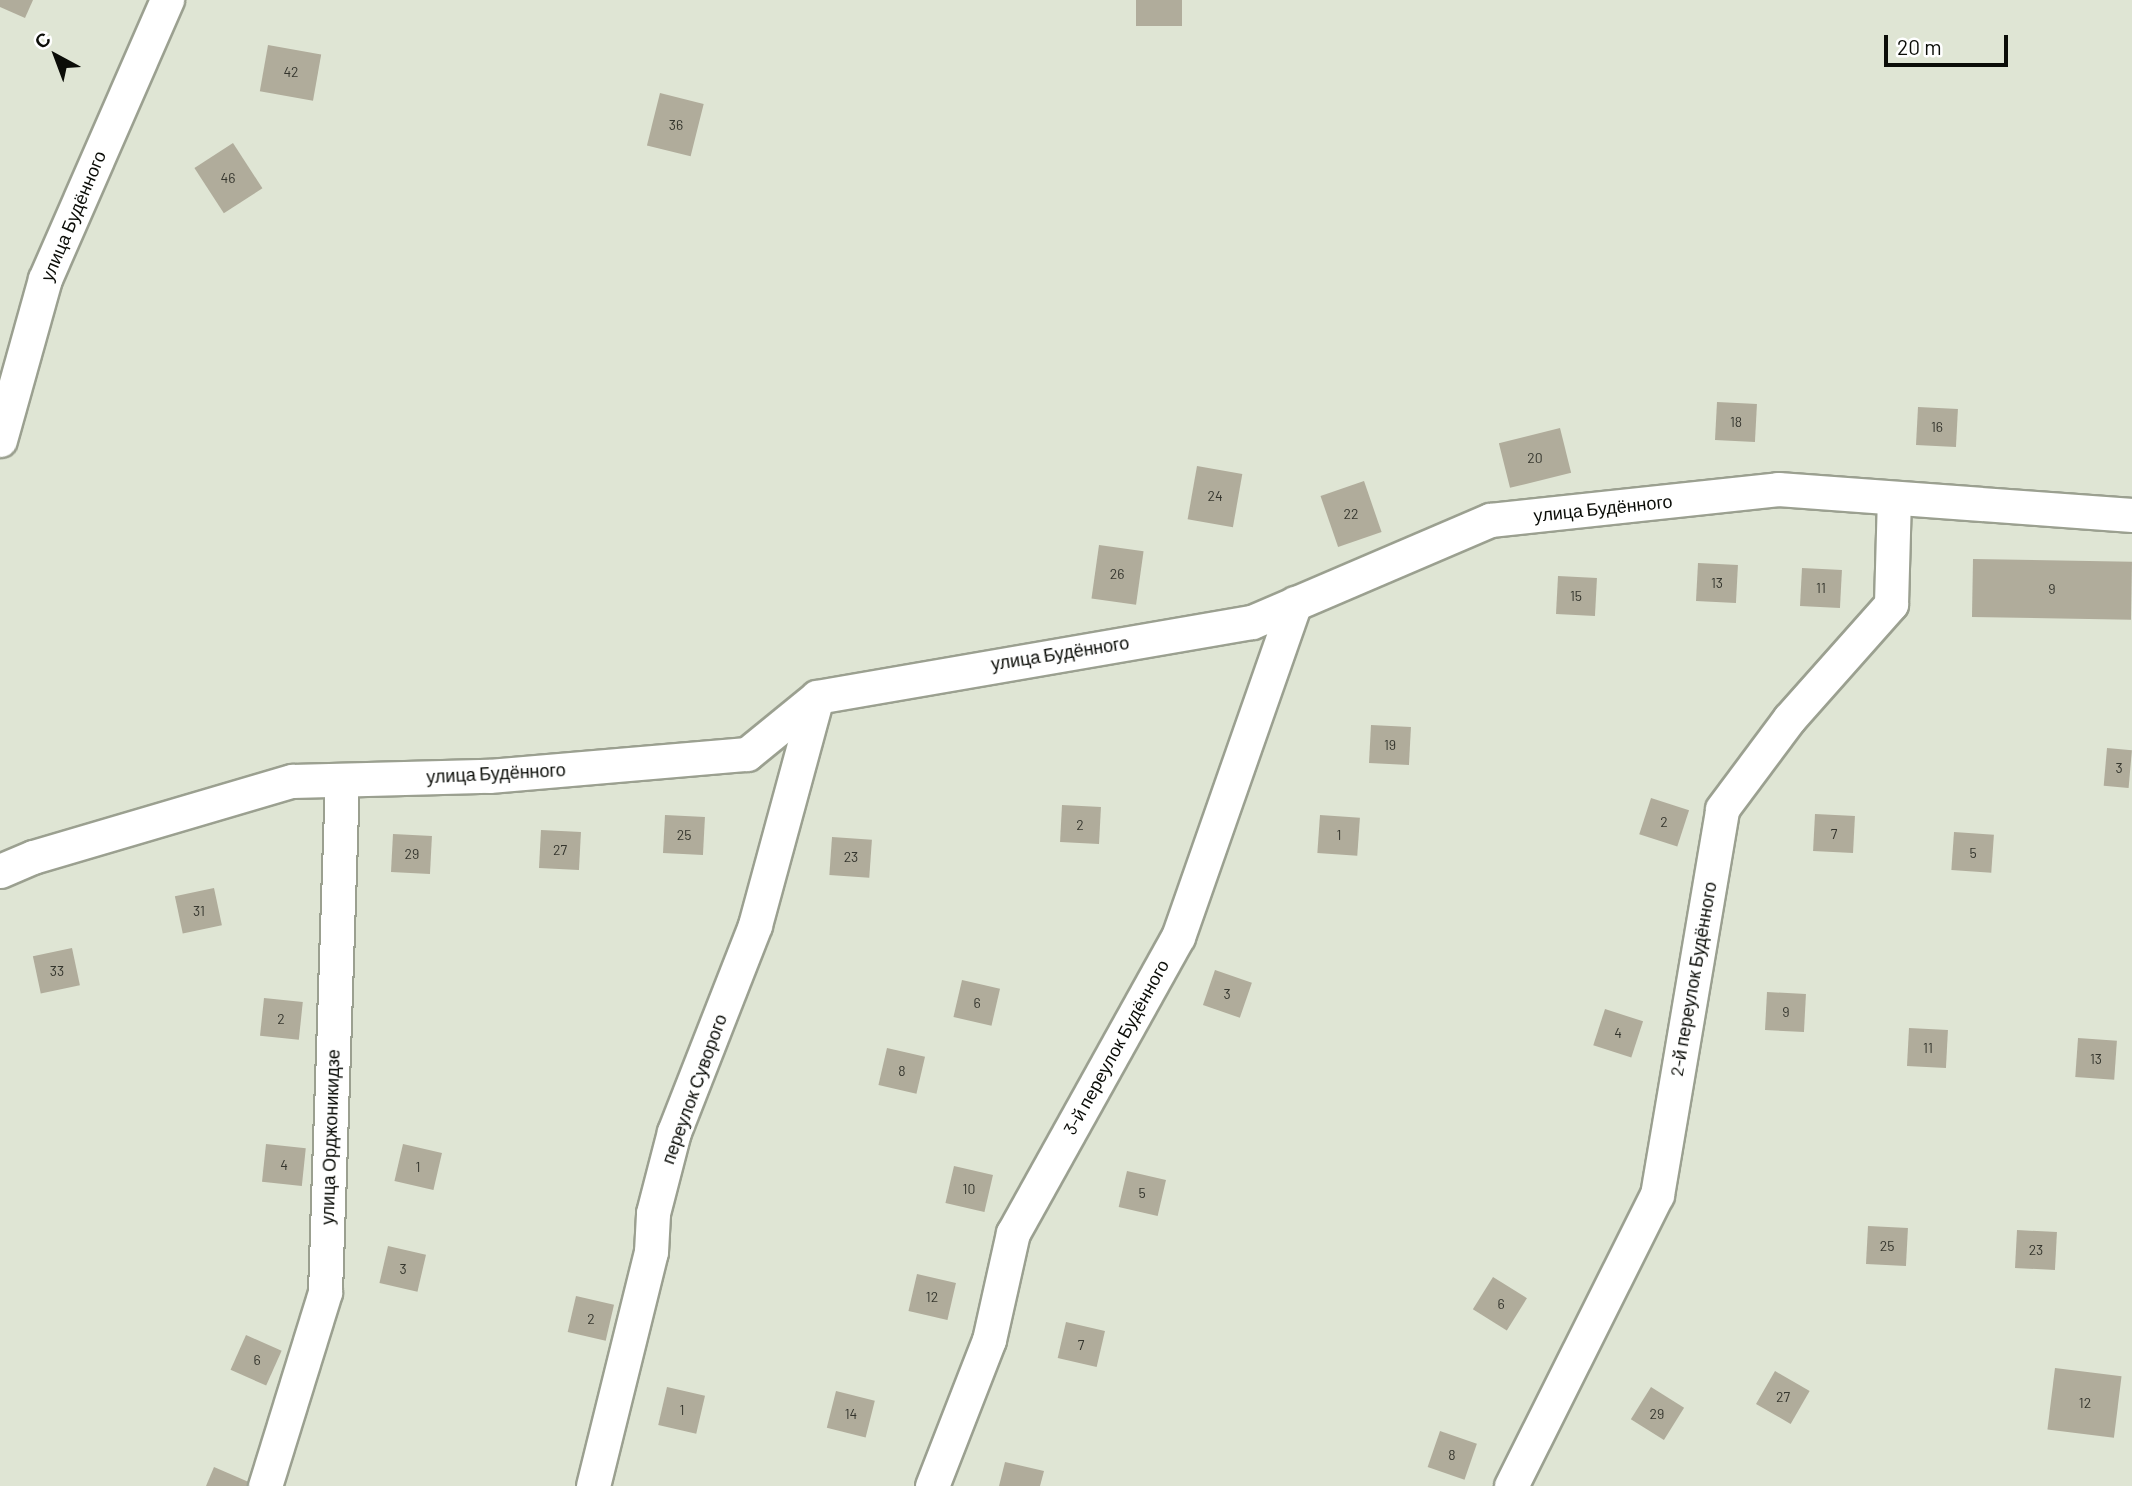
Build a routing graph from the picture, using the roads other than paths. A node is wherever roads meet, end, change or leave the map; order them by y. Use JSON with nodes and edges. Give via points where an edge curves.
{"nodes":[{"id":1,"x":167,"y":0,"type":"edge"},
{"id":2,"x":0,"y":440,"type":"edge"},
{"id":3,"x":1894,"y":498,"type":"junction"},
{"id":4,"x":2132,"y":515,"type":"edge"},
{"id":5,"x":1296,"y":603,"type":"junction"},
{"id":6,"x":817,"y":697,"type":"junction"},
{"id":7,"x":342,"y":780,"type":"junction"},
{"id":8,"x":0,"y":871,"type":"edge"},
{"id":9,"x":265,"y":1486,"type":"edge"},
{"id":10,"x":593,"y":1486,"type":"edge"},
{"id":11,"x":932,"y":1486,"type":"edge"},
{"id":12,"x":1511,"y":1486,"type":"edge"}],
"edges":[{"from":1,"to":2,"type":"street","name":"улица Будённого","via":[[45,279]]},
{"from":3,"to":4,"type":"street","name":"улица Будённого"},
{"from":3,"to":5,"type":"street","name":"улица Будённого","via":[[1778,489],[1490,520]]},
{"from":3,"to":12,"type":"street","name":"2-й переулок Будённого","via":[[1891,604],[1789,719],[1722,809],[1657,1195]]},
{"from":5,"to":6,"type":"street","name":"улица Будённого","via":[[1252,622]]},
{"from":5,"to":11,"type":"street","name":"3-й переулок Будённого","via":[[1178,937],[1013,1233],[989,1340]]},
{"from":6,"to":7,"type":"street","name":"улица Будённого","via":[[747,754],[489,776]]},
{"from":6,"to":10,"type":"street","name":"переулок Суворого","via":[[755,925],[674,1132],[653,1213],[651,1252]]},
{"from":7,"to":8,"type":"street","name":"улица Будённого","via":[[292,781],[33,857]]},
{"from":7,"to":9,"type":"street","name":"улица Орджоникидзе","via":[[325,1292]]}]}
